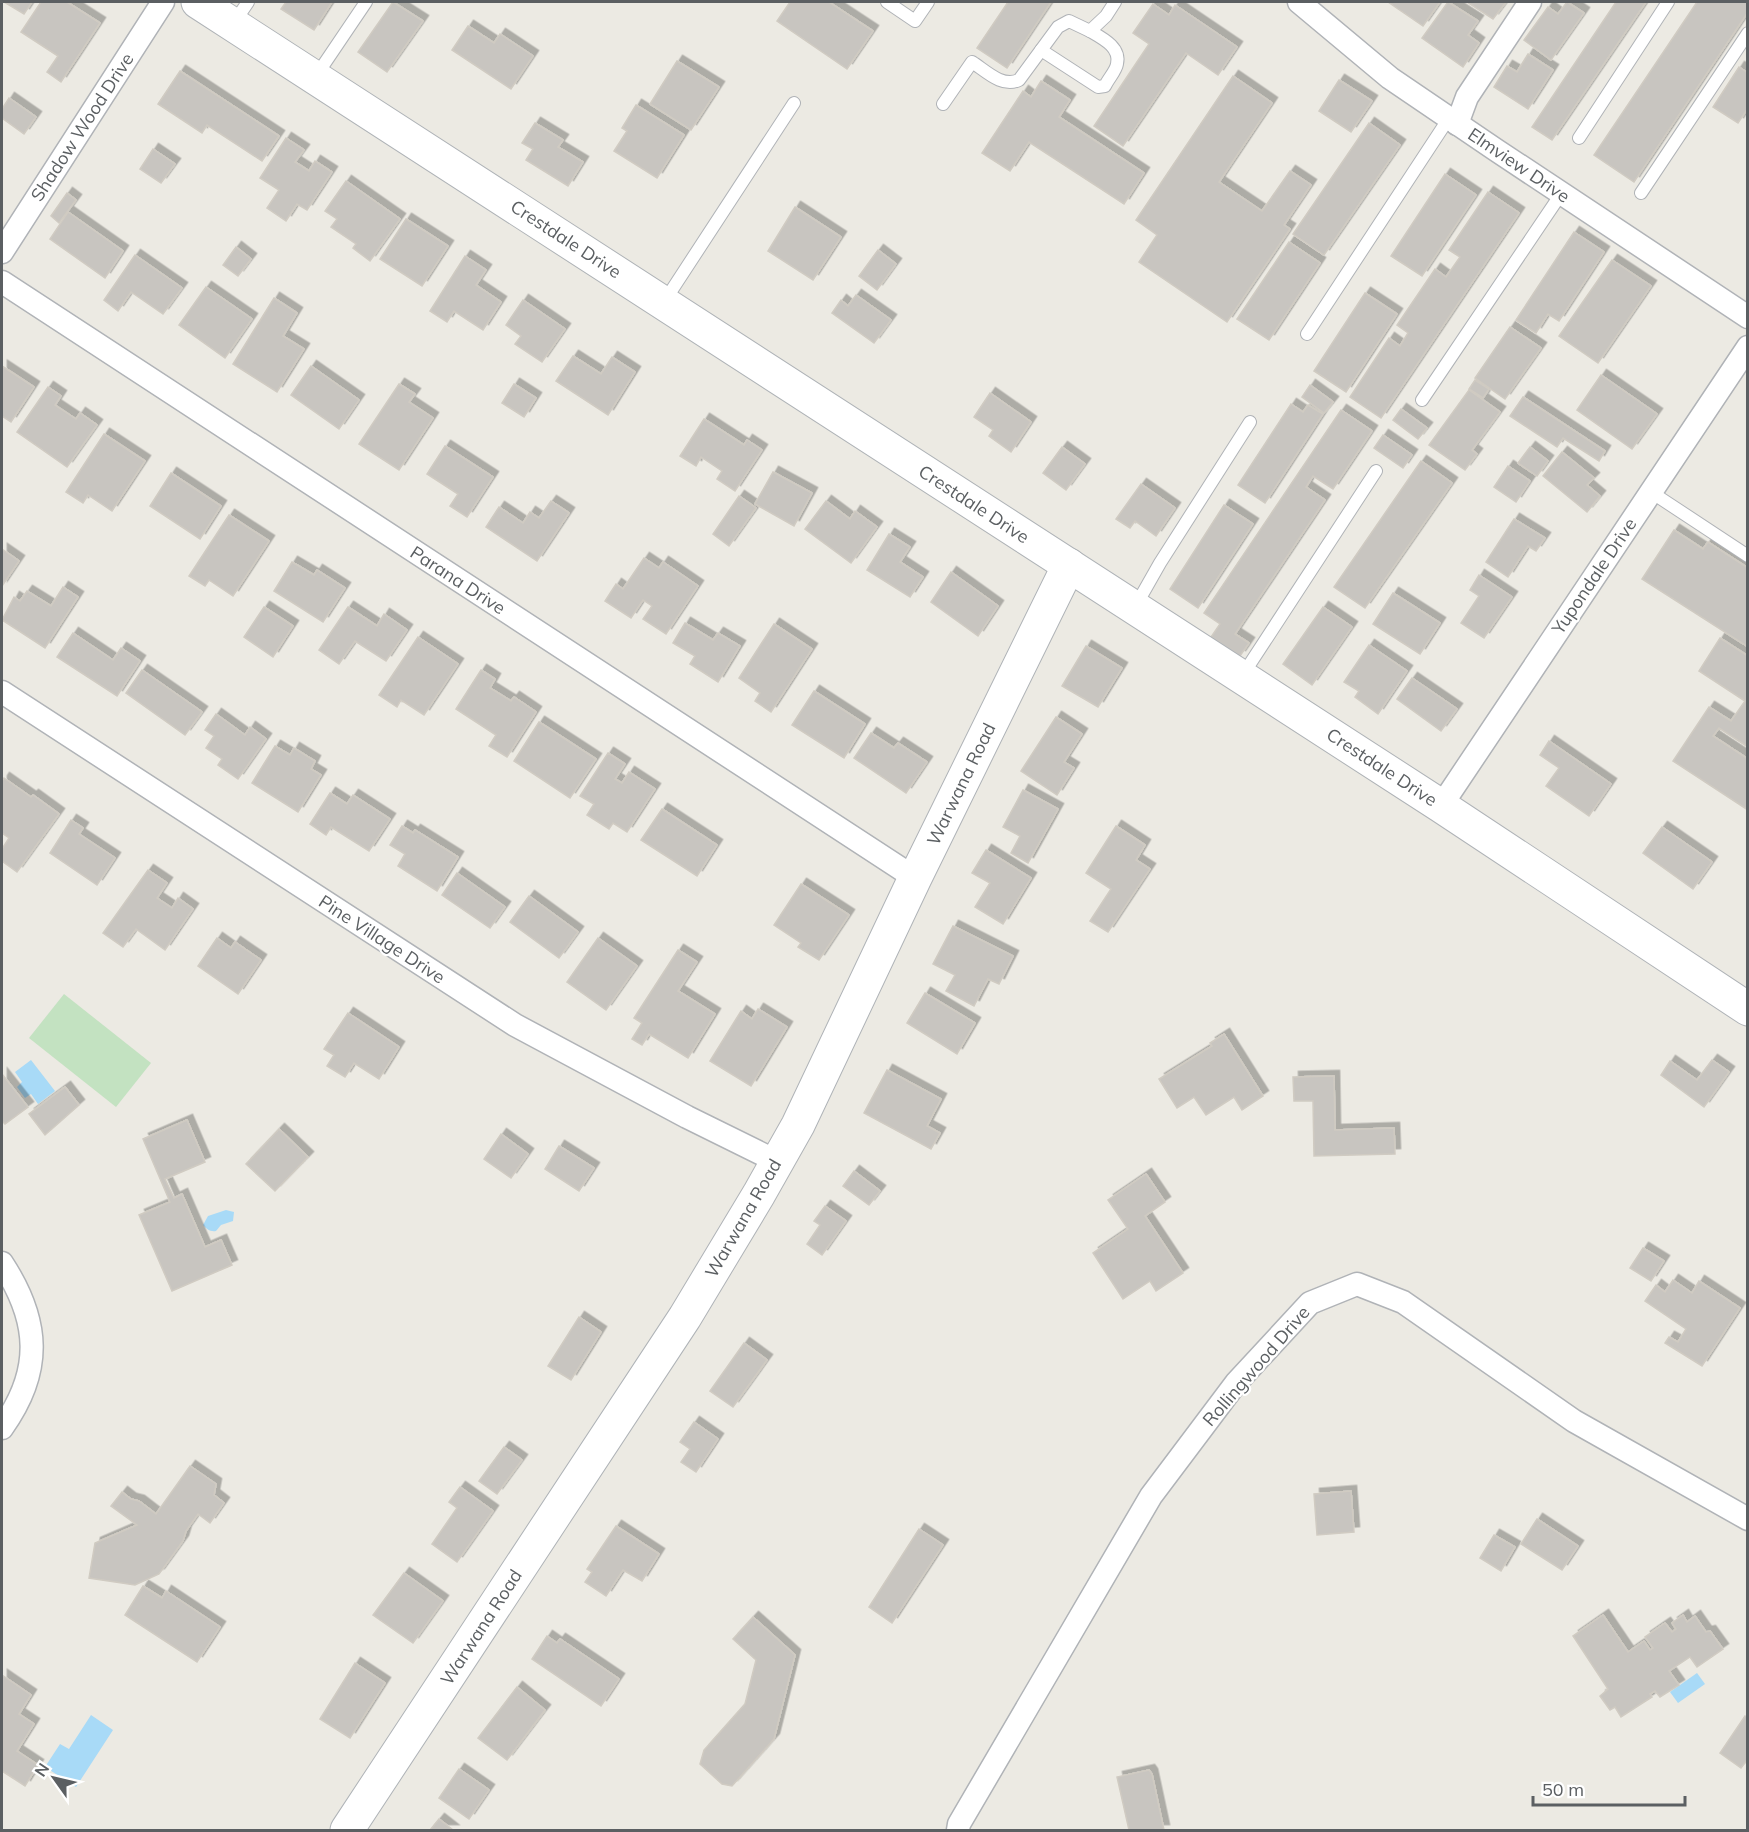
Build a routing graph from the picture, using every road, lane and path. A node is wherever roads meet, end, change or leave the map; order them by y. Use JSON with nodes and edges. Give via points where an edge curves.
{"nodes":[{"id":1,"x":163,"y":2,"type":"edge"},
{"id":2,"x":198,"y":2,"type":"edge"},
{"id":3,"x":366,"y":2,"type":"edge"},
{"id":4,"x":887,"y":2,"type":"edge"},
{"id":5,"x":928,"y":2,"type":"edge"},
{"id":6,"x":1115,"y":2,"type":"edge"},
{"id":7,"x":1299,"y":2,"type":"edge"},
{"id":8,"x":1530,"y":2,"type":"edge"},
{"id":9,"x":1668,"y":2,"type":"edge"},
{"id":10,"x":240,"y":13,"type":"edge"},
{"id":11,"x":1090,"y":32,"type":"junction"},
{"id":12,"x":1748,"y":33,"type":"edge"},
{"id":13,"x":1041,"y":50,"type":"junction"},
{"id":14,"x":315,"y":77,"type":"junction"},
{"id":15,"x":794,"y":103,"type":"dead end"},
{"id":16,"x":943,"y":104,"type":"dead end"},
{"id":17,"x":1453,"y":121,"type":"junction"},
{"id":18,"x":1580,"y":138,"type":"dead end"},
{"id":19,"x":1641,"y":193,"type":"dead end"},
{"id":20,"x":1561,"y":194,"type":"junction"},
{"id":21,"x":2,"y":252,"type":"edge"},
{"id":22,"x":2,"y":282,"type":"edge"},
{"id":23,"x":663,"y":303,"type":"junction"},
{"id":24,"x":1748,"y":317,"type":"edge"},
{"id":25,"x":1307,"y":334,"type":"dead end"},
{"id":26,"x":1748,"y":347,"type":"edge"},
{"id":27,"x":1422,"y":400,"type":"dead end"},
{"id":28,"x":1250,"y":422,"type":"dead end"},
{"id":29,"x":1376,"y":471,"type":"dead end"},
{"id":30,"x":1651,"y":492,"type":"junction"},
{"id":31,"x":1748,"y":556,"type":"edge"},
{"id":32,"x":1069,"y":565,"type":"junction"},
{"id":33,"x":1135,"y":608,"type":"junction"},
{"id":34,"x":1242,"y":677,"type":"junction"},
{"id":35,"x":2,"y":692,"type":"edge"},
{"id":36,"x":1441,"y":806,"type":"junction"},
{"id":37,"x":915,"y":878,"type":"junction"},
{"id":38,"x":1748,"y":1009,"type":"edge"},
{"id":39,"x":776,"y":1161,"type":"junction"},
{"id":40,"x":2,"y":1263,"type":"edge"},
{"id":41,"x":2,"y":1428,"type":"edge"},
{"id":42,"x":1748,"y":1519,"type":"edge"},
{"id":43,"x":347,"y":1830,"type":"edge"},
{"id":44,"x":958,"y":1830,"type":"edge"}],
"edges":[{"from":1,"to":21,"type":"street","name":"Shadow Wood Drive"},
{"from":2,"to":10,"type":"street","name":"Crestdale Drive"},
{"from":3,"to":14,"type":"lane"},
{"from":4,"to":5,"type":"lane","via":[[915,21]]},
{"from":6,"to":11,"type":"lane"},
{"from":7,"to":17,"type":"street","name":"Elmview Drive","via":[[1390,78]]},
{"from":8,"to":17,"type":"street"},
{"from":9,"to":18,"type":"lane"},
{"from":10,"to":14,"type":"street","name":"Crestdale Drive"},
{"from":11,"to":13,"type":"lane","via":[[1069,21],[1058,27]]},
{"from":11,"to":13,"type":"lane","via":[[1107,41],[1116,52],[1117,64],[1105,86],[1098,87]]},
{"from":12,"to":19,"type":"lane"},
{"from":13,"to":16,"type":"lane","via":[[1019,80],[1011,84],[972,62]]},
{"from":14,"to":23,"type":"street","name":"Crestdale Drive"},
{"from":15,"to":23,"type":"lane"},
{"from":17,"to":20,"type":"street","name":"Elmview Drive"},
{"from":17,"to":25,"type":"lane"},
{"from":20,"to":24,"type":"street","name":"Elmview Drive"},
{"from":20,"to":27,"type":"lane"},
{"from":22,"to":37,"type":"street","name":"Parana Drive"},
{"from":23,"to":32,"type":"street","name":"Crestdale Drive"},
{"from":26,"to":30,"type":"street","name":"Yupondale Drive"},
{"from":28,"to":33,"type":"lane"},
{"from":29,"to":34,"type":"lane"},
{"from":30,"to":31,"type":"lane"},
{"from":30,"to":36,"type":"street","name":"Yupondale Drive"},
{"from":32,"to":33,"type":"street","name":"Crestdale Drive"},
{"from":32,"to":37,"type":"street","name":"Warwana Road"},
{"from":33,"to":34,"type":"street","name":"Crestdale Drive"},
{"from":34,"to":36,"type":"street","name":"Crestdale Drive"},
{"from":35,"to":39,"type":"street","name":"Pine Village Drive","via":[[515,1025]]},
{"from":36,"to":38,"type":"street","name":"Crestdale Drive"},
{"from":37,"to":39,"type":"street","name":"Warwana Road","via":[[798,1125]]},
{"from":39,"to":43,"type":"street","name":"Warwana Road","via":[[685,1317]]},
{"from":40,"to":41,"type":"street","via":[[23,1304],[32,1336],[31,1372],[20,1400]]},
{"from":42,"to":44,"type":"street","name":"Rollingwood Drive","via":[[1574,1421],[1403,1302],[1357,1284],[1310,1303],[1236,1383],[1151,1496]]}]}
